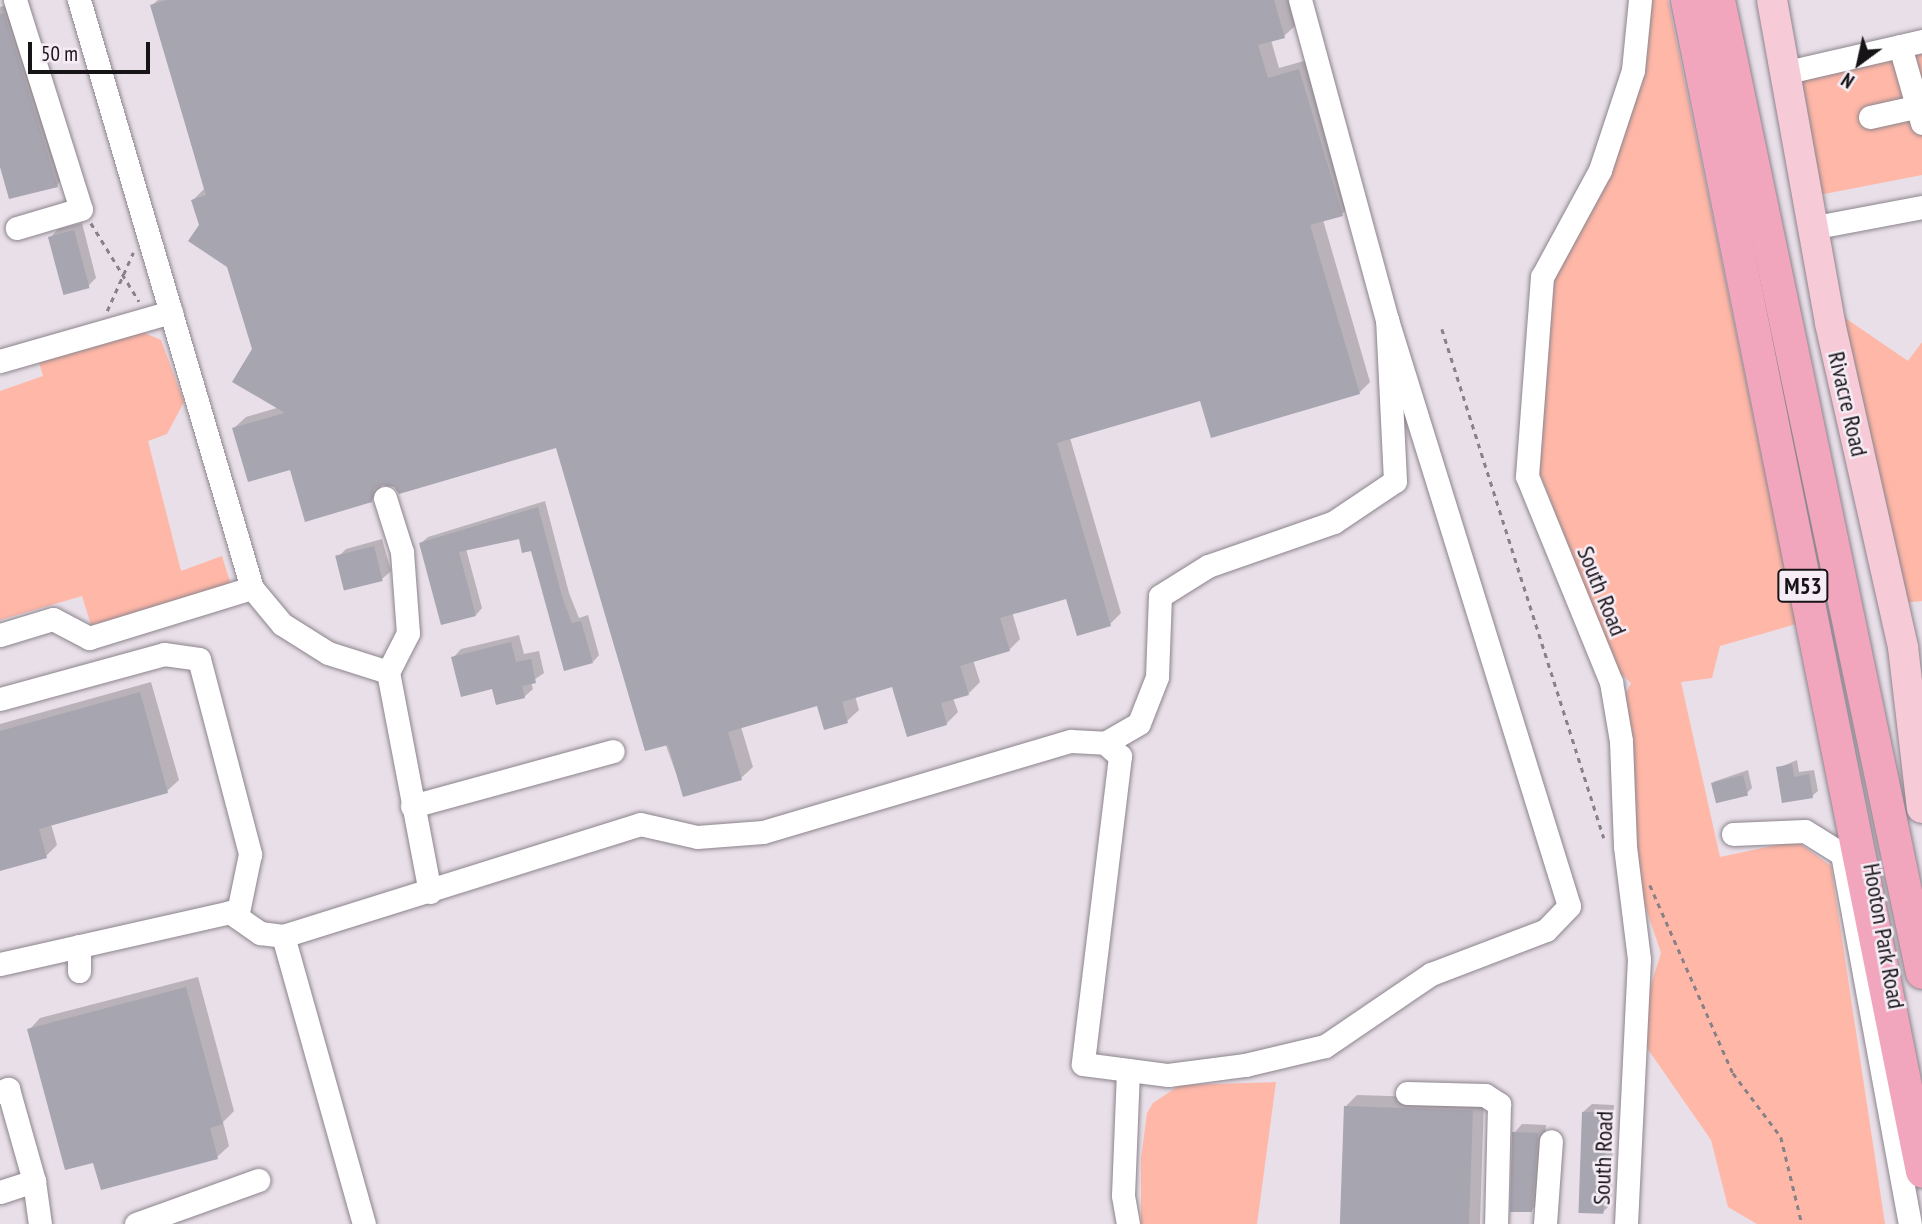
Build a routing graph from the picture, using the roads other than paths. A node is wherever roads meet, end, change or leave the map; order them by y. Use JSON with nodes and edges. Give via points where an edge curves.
{"nodes":[{"id":1,"x":15,"y":0,"type":"edge"},
{"id":2,"x":79,"y":0,"type":"edge"},
{"id":3,"x":1300,"y":0,"type":"edge"},
{"id":4,"x":1640,"y":0,"type":"edge"},
{"id":5,"x":1687,"y":0,"type":"edge"},
{"id":6,"x":1718,"y":0,"type":"edge"},
{"id":7,"x":1772,"y":0,"type":"edge"},
{"id":8,"x":1911,"y":43,"type":"edge"},
{"id":9,"x":1783,"y":73,"type":"junction"},
{"id":10,"x":1918,"y":115,"type":"edge"},
{"id":11,"x":1870,"y":117,"type":"dead end"},
{"id":12,"x":1922,"y":206,"type":"edge"},
{"id":13,"x":17,"y":228,"type":"dead end"},
{"id":14,"x":1811,"y":228,"type":"junction"},
{"id":15,"x":171,"y":312,"type":"junction"},
{"id":16,"x":1387,"y":320,"type":"junction"},
{"id":17,"x":0,"y":361,"type":"edge"},
{"id":18,"x":385,"y":498,"type":"dead end"},
{"id":19,"x":252,"y":588,"type":"junction"},
{"id":20,"x":0,"y":635,"type":"edge"},
{"id":21,"x":388,"y":672,"type":"junction"},
{"id":22,"x":0,"y":699,"type":"edge"},
{"id":23,"x":1105,"y":743,"type":"junction"},
{"id":24,"x":613,"y":751,"type":"dead end"},
{"id":25,"x":412,"y":806,"type":"junction"},
{"id":26,"x":1922,"y":808,"type":"edge"},
{"id":27,"x":1733,"y":834,"type":"dead end"},
{"id":28,"x":430,"y":892,"type":"junction"},
{"id":29,"x":237,"y":917,"type":"junction"},
{"id":30,"x":283,"y":936,"type":"junction"},
{"id":31,"x":79,"y":946,"type":"junction"},
{"id":32,"x":0,"y":964,"type":"edge"},
{"id":33,"x":79,"y":971,"type":"dead end"},
{"id":34,"x":1922,"y":972,"type":"edge"},
{"id":35,"x":1128,"y":1070,"type":"junction"},
{"id":36,"x":0,"y":1092,"type":"edge"},
{"id":37,"x":1407,"y":1093,"type":"dead end"},
{"id":38,"x":1551,"y":1141,"type":"dead end"},
{"id":39,"x":1922,"y":1171,"type":"edge"},
{"id":40,"x":258,"y":1180,"type":"dead end"},
{"id":41,"x":34,"y":1181,"type":"junction"},
{"id":42,"x":0,"y":1192,"type":"edge"},
{"id":43,"x":40,"y":1224,"type":"edge"},
{"id":44,"x":136,"y":1224,"type":"edge"},
{"id":45,"x":363,"y":1224,"type":"edge"},
{"id":46,"x":1128,"y":1224,"type":"edge"},
{"id":47,"x":1496,"y":1224,"type":"edge"},
{"id":48,"x":1545,"y":1224,"type":"edge"},
{"id":49,"x":1626,"y":1224,"type":"edge"},
{"id":50,"x":1910,"y":1224,"type":"edge"}],
"edges":[{"from":1,"to":13,"type":"street","via":[[81,209]]},
{"from":2,"to":15,"type":"street"},
{"from":3,"to":16,"type":"street"},
{"from":4,"to":49,"type":"street","name":"South Road","via":[[1642,17],[1633,70],[1600,170],[1542,276],[1527,476],[1611,682],[1620,741],[1625,846],[1639,959]]},
{"from":5,"to":39,"type":"highway","number":"M53"},
{"from":6,"to":34,"type":"highway","number":"M53"},
{"from":7,"to":9,"type":"main road","name":"Rivacre Road"},
{"from":8,"to":9,"type":"street"},
{"from":8,"to":10,"type":"street"},
{"from":9,"to":14,"type":"main road","name":"Rivacre Road"},
{"from":10,"to":11,"type":"street"},
{"from":12,"to":14,"type":"street"},
{"from":14,"to":26,"type":"main road","name":"Rivacre Road","via":[[1903,647]]},
{"from":15,"to":17,"type":"street"},
{"from":15,"to":19,"type":"street"},
{"from":16,"to":23,"type":"street","via":[[1395,481],[1334,522],[1208,565],[1160,596],[1157,677],[1139,723]]},
{"from":16,"to":35,"type":"street","via":[[1569,906],[1546,930],[1431,974],[1325,1046],[1194,1072],[1168,1075]]},
{"from":18,"to":21,"type":"street","via":[[402,552],[408,633]]},
{"from":19,"to":20,"type":"street","via":[[89,638],[53,619]]},
{"from":19,"to":21,"type":"street","via":[[282,624],[328,653]]},
{"from":21,"to":25,"type":"street"},
{"from":22,"to":29,"type":"street","via":[[164,654],[199,659],[250,854]]},
{"from":23,"to":28,"type":"street","via":[[1071,741],[763,832],[696,837],[640,824]]},
{"from":23,"to":35,"type":"street","via":[[1120,756],[1083,1064]]},
{"from":24,"to":25,"type":"street"},
{"from":25,"to":28,"type":"street"},
{"from":27,"to":50,"type":"street","name":"Hooton Park Road","via":[[1805,831],[1842,854]]},
{"from":28,"to":30,"type":"street"},
{"from":29,"to":30,"type":"street","via":[[260,933]]},
{"from":29,"to":31,"type":"street","via":[[230,912]]},
{"from":30,"to":45,"type":"street"},
{"from":31,"to":32,"type":"street"},
{"from":31,"to":33,"type":"street"},
{"from":35,"to":46,"type":"street","via":[[1123,1195]]},
{"from":36,"to":41,"type":"street","via":[[8,1090]]},
{"from":37,"to":47,"type":"street","via":[[1485,1095],[1499,1104]]},
{"from":38,"to":48,"type":"street"},
{"from":40,"to":44,"type":"street"},
{"from":41,"to":42,"type":"street"},
{"from":41,"to":43,"type":"street"}]}
